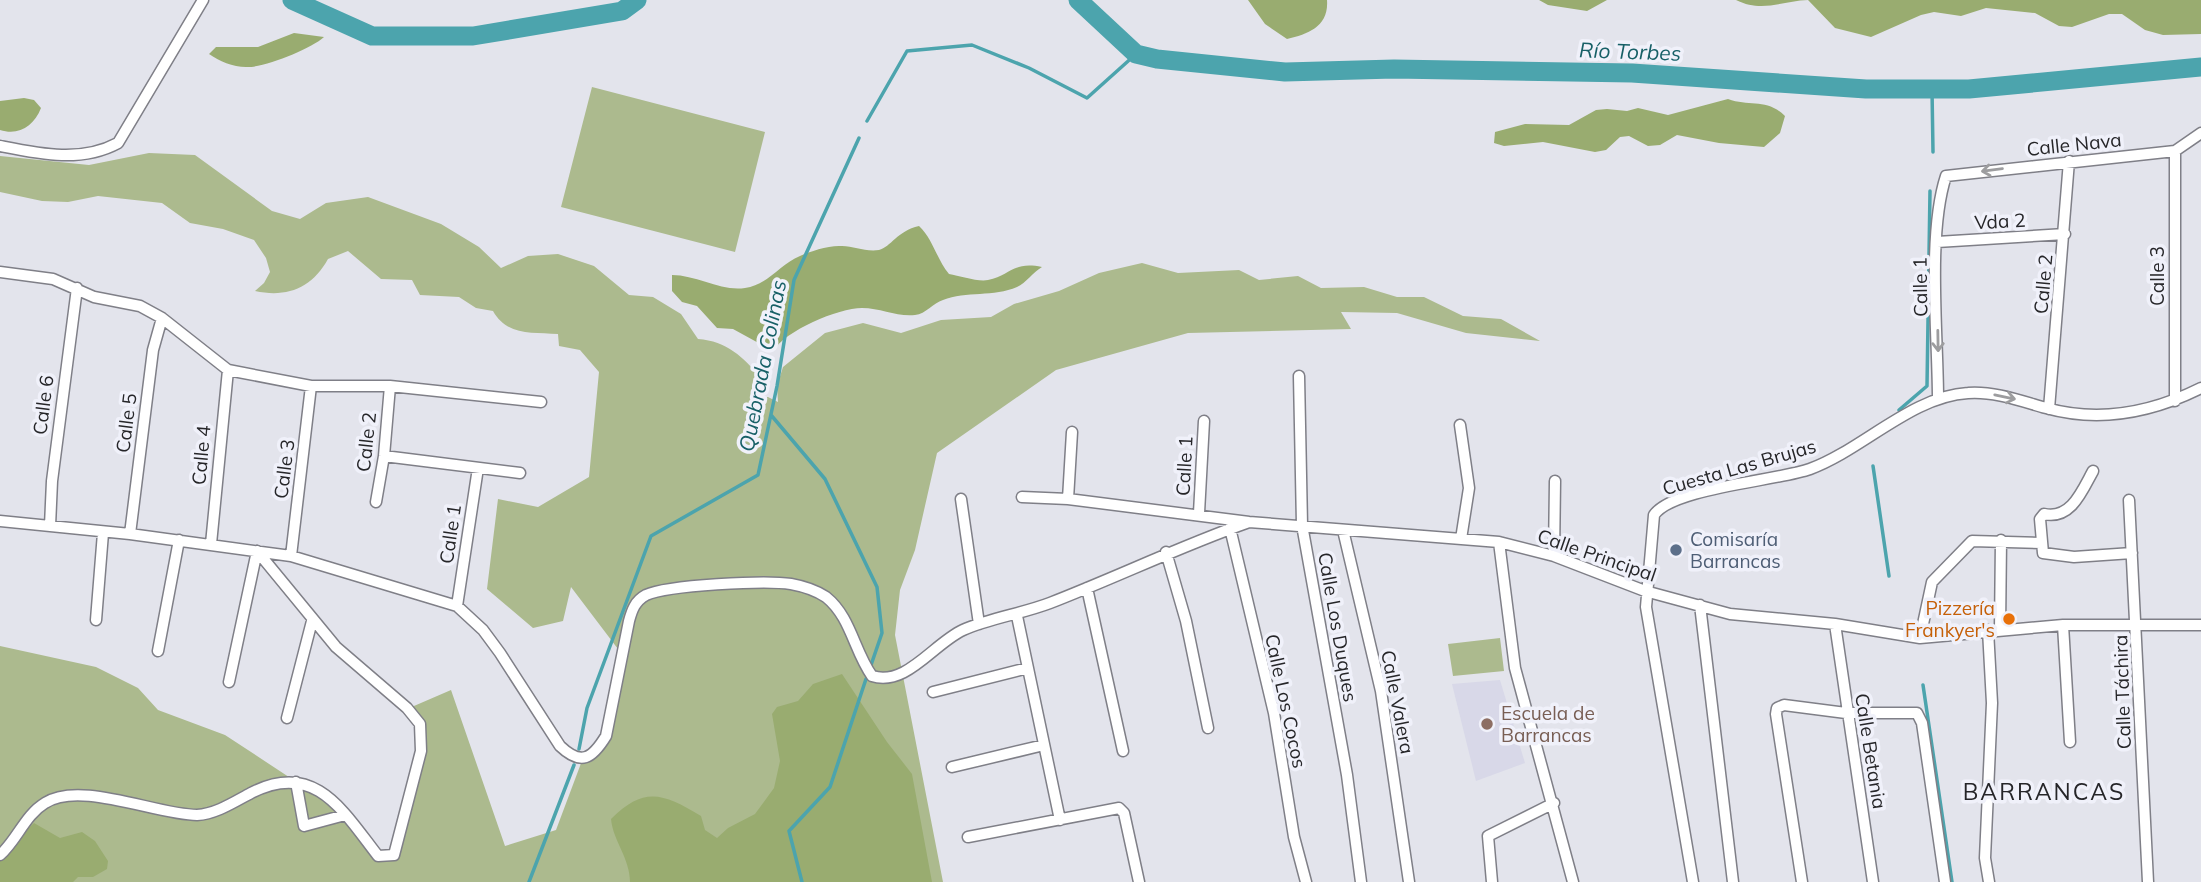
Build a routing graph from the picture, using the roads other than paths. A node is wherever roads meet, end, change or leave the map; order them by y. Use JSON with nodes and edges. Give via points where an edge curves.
{"nodes":[{"id":1,"x":203,"y":0,"type":"edge"},
{"id":2,"x":2201,"y":133,"type":"edge"},
{"id":3,"x":0,"y":146,"type":"edge"},
{"id":4,"x":2175,"y":151,"type":"junction"},
{"id":5,"x":2069,"y":162,"type":"junction"},
{"id":6,"x":1946,"y":176,"type":"joint"},
{"id":7,"x":2065,"y":234,"type":"junction"},
{"id":8,"x":1937,"y":242,"type":"junction"},
{"id":9,"x":0,"y":272,"type":"edge"},
{"id":10,"x":77,"y":288,"type":"junction"},
{"id":11,"x":162,"y":318,"type":"junction"},
{"id":12,"x":228,"y":370,"type":"junction"},
{"id":13,"x":1299,"y":376,"type":"dead end"},
{"id":14,"x":311,"y":386,"type":"junction"},
{"id":15,"x":390,"y":386,"type":"junction"},
{"id":16,"x":2201,"y":388,"type":"edge"},
{"id":17,"x":1938,"y":399,"type":"junction"},
{"id":18,"x":2175,"y":401,"type":"junction"},
{"id":19,"x":541,"y":402,"type":"dead end"},
{"id":20,"x":2049,"y":408,"type":"junction"},
{"id":21,"x":1204,"y":421,"type":"dead end"},
{"id":22,"x":1460,"y":425,"type":"dead end"},
{"id":23,"x":1072,"y":432,"type":"dead end"},
{"id":24,"x":384,"y":456,"type":"junction"},
{"id":25,"x":478,"y":468,"type":"junction"},
{"id":26,"x":2092,"y":471,"type":"dead end"},
{"id":27,"x":520,"y":473,"type":"dead end"},
{"id":28,"x":1555,"y":481,"type":"dead end"},
{"id":29,"x":1022,"y":497,"type":"dead end"},
{"id":30,"x":961,"y":499,"type":"dead end"},
{"id":31,"x":1068,"y":499,"type":"junction"},
{"id":32,"x":2129,"y":500,"type":"dead end"},
{"id":33,"x":376,"y":502,"type":"dead end"},
{"id":34,"x":1199,"y":513,"type":"junction"},
{"id":35,"x":0,"y":521,"type":"edge"},
{"id":36,"x":1249,"y":522,"type":"junction"},
{"id":37,"x":1302,"y":525,"type":"junction"},
{"id":38,"x":51,"y":526,"type":"junction"},
{"id":39,"x":1230,"y":528,"type":"junction"},
{"id":40,"x":1343,"y":530,"type":"junction"},
{"id":41,"x":103,"y":533,"type":"junction"},
{"id":42,"x":130,"y":534,"type":"junction"},
{"id":43,"x":1461,"y":539,"type":"junction"},
{"id":44,"x":179,"y":540,"type":"junction"},
{"id":45,"x":2001,"y":540,"type":"junction"},
{"id":46,"x":1499,"y":542,"type":"junction"},
{"id":47,"x":2041,"y":542,"type":"junction"},
{"id":48,"x":211,"y":544,"type":"junction"},
{"id":49,"x":257,"y":551,"type":"junction"},
{"id":50,"x":1166,"y":552,"type":"junction"},
{"id":51,"x":2132,"y":553,"type":"junction"},
{"id":52,"x":290,"y":556,"type":"junction"},
{"id":53,"x":1555,"y":556,"type":"junction"},
{"id":54,"x":1087,"y":588,"type":"junction"},
{"id":55,"x":1645,"y":590,"type":"junction"},
{"id":56,"x":1700,"y":605,"type":"junction"},
{"id":57,"x":457,"y":606,"type":"junction"},
{"id":58,"x":1017,"y":616,"type":"junction"},
{"id":59,"x":96,"y":620,"type":"dead end"},
{"id":60,"x":312,"y":621,"type":"junction"},
{"id":61,"x":2137,"y":623,"type":"junction"},
{"id":62,"x":979,"y":624,"type":"junction"},
{"id":63,"x":1835,"y":624,"type":"junction"},
{"id":64,"x":2063,"y":625,"type":"junction"},
{"id":65,"x":2201,"y":625,"type":"edge"},
{"id":66,"x":2000,"y":629,"type":"junction"},
{"id":67,"x":1988,"y":630,"type":"junction"},
{"id":68,"x":1920,"y":638,"type":"junction"},
{"id":69,"x":158,"y":651,"type":"dead end"},
{"id":70,"x":1028,"y":668,"type":"junction"},
{"id":71,"x":229,"y":682,"type":"dead end"},
{"id":72,"x":933,"y":692,"type":"dead end"},
{"id":73,"x":1846,"y":713,"type":"junction"},
{"id":74,"x":287,"y":718,"type":"dead end"},
{"id":75,"x":1208,"y":728,"type":"dead end"},
{"id":76,"x":2070,"y":742,"type":"dead end"},
{"id":77,"x":1044,"y":745,"type":"junction"},
{"id":78,"x":1123,"y":751,"type":"dead end"},
{"id":79,"x":951,"y":767,"type":"dead end"},
{"id":80,"x":296,"y":782,"type":"junction"},
{"id":81,"x":1554,"y":803,"type":"junction"},
{"id":82,"x":345,"y":815,"type":"junction"},
{"id":83,"x":1060,"y":820,"type":"junction"},
{"id":84,"x":968,"y":837,"type":"dead end"},
{"id":85,"x":0,"y":855,"type":"edge"},
{"id":86,"x":1139,"y":882,"type":"edge"},
{"id":87,"x":1306,"y":882,"type":"edge"},
{"id":88,"x":1361,"y":882,"type":"edge"},
{"id":89,"x":1409,"y":882,"type":"edge"},
{"id":90,"x":1492,"y":882,"type":"edge"},
{"id":91,"x":1573,"y":882,"type":"edge"},
{"id":92,"x":1693,"y":882,"type":"edge"},
{"id":93,"x":1733,"y":882,"type":"edge"},
{"id":94,"x":1802,"y":882,"type":"edge"},
{"id":95,"x":1873,"y":882,"type":"edge"},
{"id":96,"x":1945,"y":882,"type":"edge"},
{"id":97,"x":1989,"y":882,"type":"edge"},
{"id":98,"x":2148,"y":882,"type":"edge"}],
"edges":[{"from":1,"to":3,"type":"street","via":[[118,143],[84,155]]},
{"from":2,"to":4,"type":"street","name":"Calle Nava"},
{"from":4,"to":5,"type":"street","name":"Calle Nava"},
{"from":4,"to":18,"type":"street","name":"Calle 3"},
{"from":5,"to":6,"type":"street","name":"Calle Nava","one_way":true},
{"from":5,"to":7,"type":"street","name":"Calle 2"},
{"from":6,"to":8,"type":"street","name":"Calle 1"},
{"from":7,"to":8,"type":"street","name":"Vda 2"},
{"from":7,"to":20,"type":"street","name":"Calle 2"},
{"from":8,"to":17,"type":"street","name":"Calle 1","one_way":true},
{"from":9,"to":10,"type":"street","via":[[53,279]]},
{"from":10,"to":11,"type":"street","via":[[94,297],[140,306]]},
{"from":10,"to":38,"type":"street","name":"Calle 6","via":[[51,481]]},
{"from":11,"to":12,"type":"street"},
{"from":11,"to":42,"type":"street","name":"Calle 5","via":[[153,350]]},
{"from":12,"to":14,"type":"street"},
{"from":12,"to":48,"type":"street","name":"Calle 4"},
{"from":13,"to":37,"type":"street","name":"Calle Los Duques"},
{"from":14,"to":15,"type":"street"},
{"from":14,"to":52,"type":"street","name":"Calle 3"},
{"from":15,"to":19,"type":"street"},
{"from":15,"to":24,"type":"street","name":"Calle 2"},
{"from":16,"to":18,"type":"street","name":"Cuesta Las Brujas"},
{"from":17,"to":20,"type":"street","name":"Cuesta Las Brujas","one_way":true,"via":[[1985,393]]},
{"from":17,"to":55,"type":"street","name":"Cuesta Las Brujas","via":[[1810,469],[1667,502],[1654,515]]},
{"from":18,"to":20,"type":"street","name":"Cuesta Las Brujas","via":[[2094,417]]},
{"from":21,"to":34,"type":"street","name":"Calle 1"},
{"from":22,"to":43,"type":"street","via":[[1469,488]]},
{"from":23,"to":31,"type":"street"},
{"from":24,"to":25,"type":"street"},
{"from":24,"to":33,"type":"street","name":"Calle 2"},
{"from":25,"to":27,"type":"street"},
{"from":25,"to":57,"type":"street","name":"Calle 1"},
{"from":26,"to":47,"type":"street","via":[[2071,508],[2040,519]]},
{"from":28,"to":53,"type":"street"},
{"from":29,"to":31,"type":"street","name":"Calle Principal"},
{"from":30,"to":62,"type":"street"},
{"from":31,"to":34,"type":"street","name":"Calle Principal"},
{"from":32,"to":51,"type":"street","name":"Calle Táchira"},
{"from":34,"to":36,"type":"street","name":"Calle Principal"},
{"from":35,"to":38,"type":"street"},
{"from":36,"to":37,"type":"street","name":"Calle Principal"},
{"from":36,"to":39,"type":"street"},
{"from":37,"to":40,"type":"street","name":"Calle Principal"},
{"from":37,"to":88,"type":"street","name":"Calle Los Duques","via":[[1347,775]]},
{"from":38,"to":41,"type":"street"},
{"from":39,"to":50,"type":"street"},
{"from":39,"to":87,"type":"street","name":"Calle Los Cocos","via":[[1274,713]]},
{"from":40,"to":43,"type":"street","name":"Calle Principal"},
{"from":40,"to":89,"type":"street","name":"Calle Valera","via":[[1381,691]]},
{"from":41,"to":42,"type":"street"},
{"from":41,"to":59,"type":"street"},
{"from":42,"to":44,"type":"street"},
{"from":43,"to":46,"type":"street","name":"Calle Principal"},
{"from":44,"to":48,"type":"street"},
{"from":44,"to":69,"type":"street"},
{"from":45,"to":47,"type":"street"},
{"from":45,"to":66,"type":"street"},
{"from":45,"to":68,"type":"street","via":[[1972,541],[1932,582]]},
{"from":46,"to":53,"type":"street","name":"Calle Principal"},
{"from":46,"to":81,"type":"street","via":[[1515,668]]},
{"from":47,"to":51,"type":"street","via":[[2043,553]]},
{"from":48,"to":49,"type":"street"},
{"from":49,"to":52,"type":"street"},
{"from":49,"to":60,"type":"street"},
{"from":49,"to":71,"type":"street"},
{"from":50,"to":54,"type":"street"},
{"from":50,"to":75,"type":"street"},
{"from":51,"to":61,"type":"street","name":"Calle Táchira"},
{"from":52,"to":57,"type":"street"},
{"from":53,"to":55,"type":"street","name":"Calle Principal"},
{"from":54,"to":58,"type":"street"},
{"from":54,"to":78,"type":"street"},
{"from":55,"to":56,"type":"street","name":"Calle Principal"},
{"from":55,"to":92,"type":"street","name":"Cuesta Las Brujas"},
{"from":56,"to":63,"type":"street","name":"Calle Principal","via":[[1767,620]]},
{"from":56,"to":93,"type":"street"},
{"from":57,"to":62,"type":"street","via":[[500,653],[560,746],[583,759],[596,752],[606,736],[629,621],[634,604],[646,595],[776,583],[816,592],[842,615],[872,676],[886,680],[904,674],[942,640]]},
{"from":58,"to":62,"type":"street"},
{"from":58,"to":70,"type":"street"},
{"from":60,"to":74,"type":"street"},
{"from":60,"to":82,"type":"street","via":[[420,724],[421,751],[394,855],[378,856]]},
{"from":61,"to":64,"type":"street","name":"Calle Principal"},
{"from":61,"to":65,"type":"street","name":"Calle Principal"},
{"from":61,"to":98,"type":"street","name":"Calle Táchira"},
{"from":63,"to":68,"type":"street","name":"Calle Principal"},
{"from":63,"to":73,"type":"street","name":"Calle Betania"},
{"from":64,"to":66,"type":"street","name":"Calle Principal"},
{"from":64,"to":76,"type":"street"},
{"from":66,"to":67,"type":"street","name":"Calle Principal"},
{"from":67,"to":68,"type":"street","name":"Calle Principal"},
{"from":67,"to":97,"type":"street","via":[[1992,703],[1985,858]]},
{"from":70,"to":72,"type":"street"},
{"from":70,"to":77,"type":"street"},
{"from":73,"to":94,"type":"street","via":[[1777,708]]},
{"from":73,"to":95,"type":"street","name":"Calle Betania"},
{"from":73,"to":96,"type":"street","via":[[1917,713]]},
{"from":77,"to":79,"type":"street"},
{"from":77,"to":83,"type":"street"},
{"from":80,"to":82,"type":"street","via":[[329,796]]},
{"from":80,"to":82,"type":"street","via":[[304,826]]},
{"from":80,"to":85,"type":"street","via":[[270,784],[230,806],[201,815],[175,814],[106,798],[57,797],[44,803]]},
{"from":81,"to":90,"type":"street","via":[[1488,836]]},
{"from":81,"to":91,"type":"street"},
{"from":83,"to":84,"type":"street"},
{"from":83,"to":86,"type":"street","via":[[1122,810]]}]}
